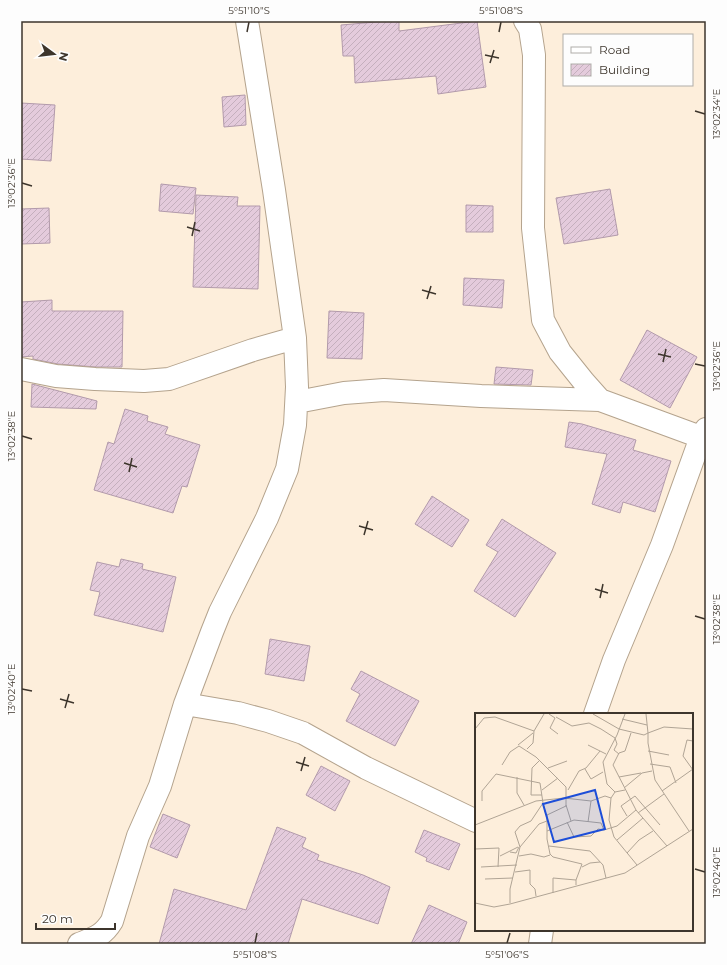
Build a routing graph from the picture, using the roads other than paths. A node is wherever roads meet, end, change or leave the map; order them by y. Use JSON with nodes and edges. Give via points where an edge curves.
{"nodes":[{"id":1,"x":247,"y":21,"type":"edge"},
{"id":2,"x":525,"y":21,"type":"edge"},
{"id":3,"x":295,"y":338,"type":"junction"},
{"id":4,"x":21,"y":369,"type":"edge"},
{"id":5,"x":600,"y":400,"type":"junction"},
{"id":6,"x":297,"y":402,"type":"junction"},
{"id":7,"x":704,"y":435,"type":"edge"},
{"id":8,"x":185,"y":704,"type":"junction"},
{"id":9,"x":595,"y":713,"type":"edge"},
{"id":10,"x":475,"y":820,"type":"edge"},
{"id":11,"x":542,"y":931,"type":"edge"},
{"id":12,"x":79,"y":944,"type":"edge"},
{"id":13,"x":540,"y":944,"type":"edge"}],
"edges":[{"from":1,"to":3,"type":"street"},
{"from":2,"to":5,"type":"street","via":[[530,29],[534,55],[533,228],[543,320],[560,352]]},
{"from":3,"to":4,"type":"street","via":[[169,379],[95,380]]},
{"from":3,"to":6,"type":"street"},
{"from":5,"to":6,"type":"street","via":[[384,390],[344,393]]},
{"from":5,"to":7,"type":"street"},
{"from":6,"to":8,"type":"street","via":[[296,425],[287,469],[267,518],[220,612]]},
{"from":7,"to":9,"type":"street"},
{"from":8,"to":10,"type":"street","via":[[268,721],[302,733],[366,768]]},
{"from":8,"to":12,"type":"street","via":[[160,786],[138,836],[112,921],[100,936]]},
{"from":11,"to":13,"type":"street"}]}
